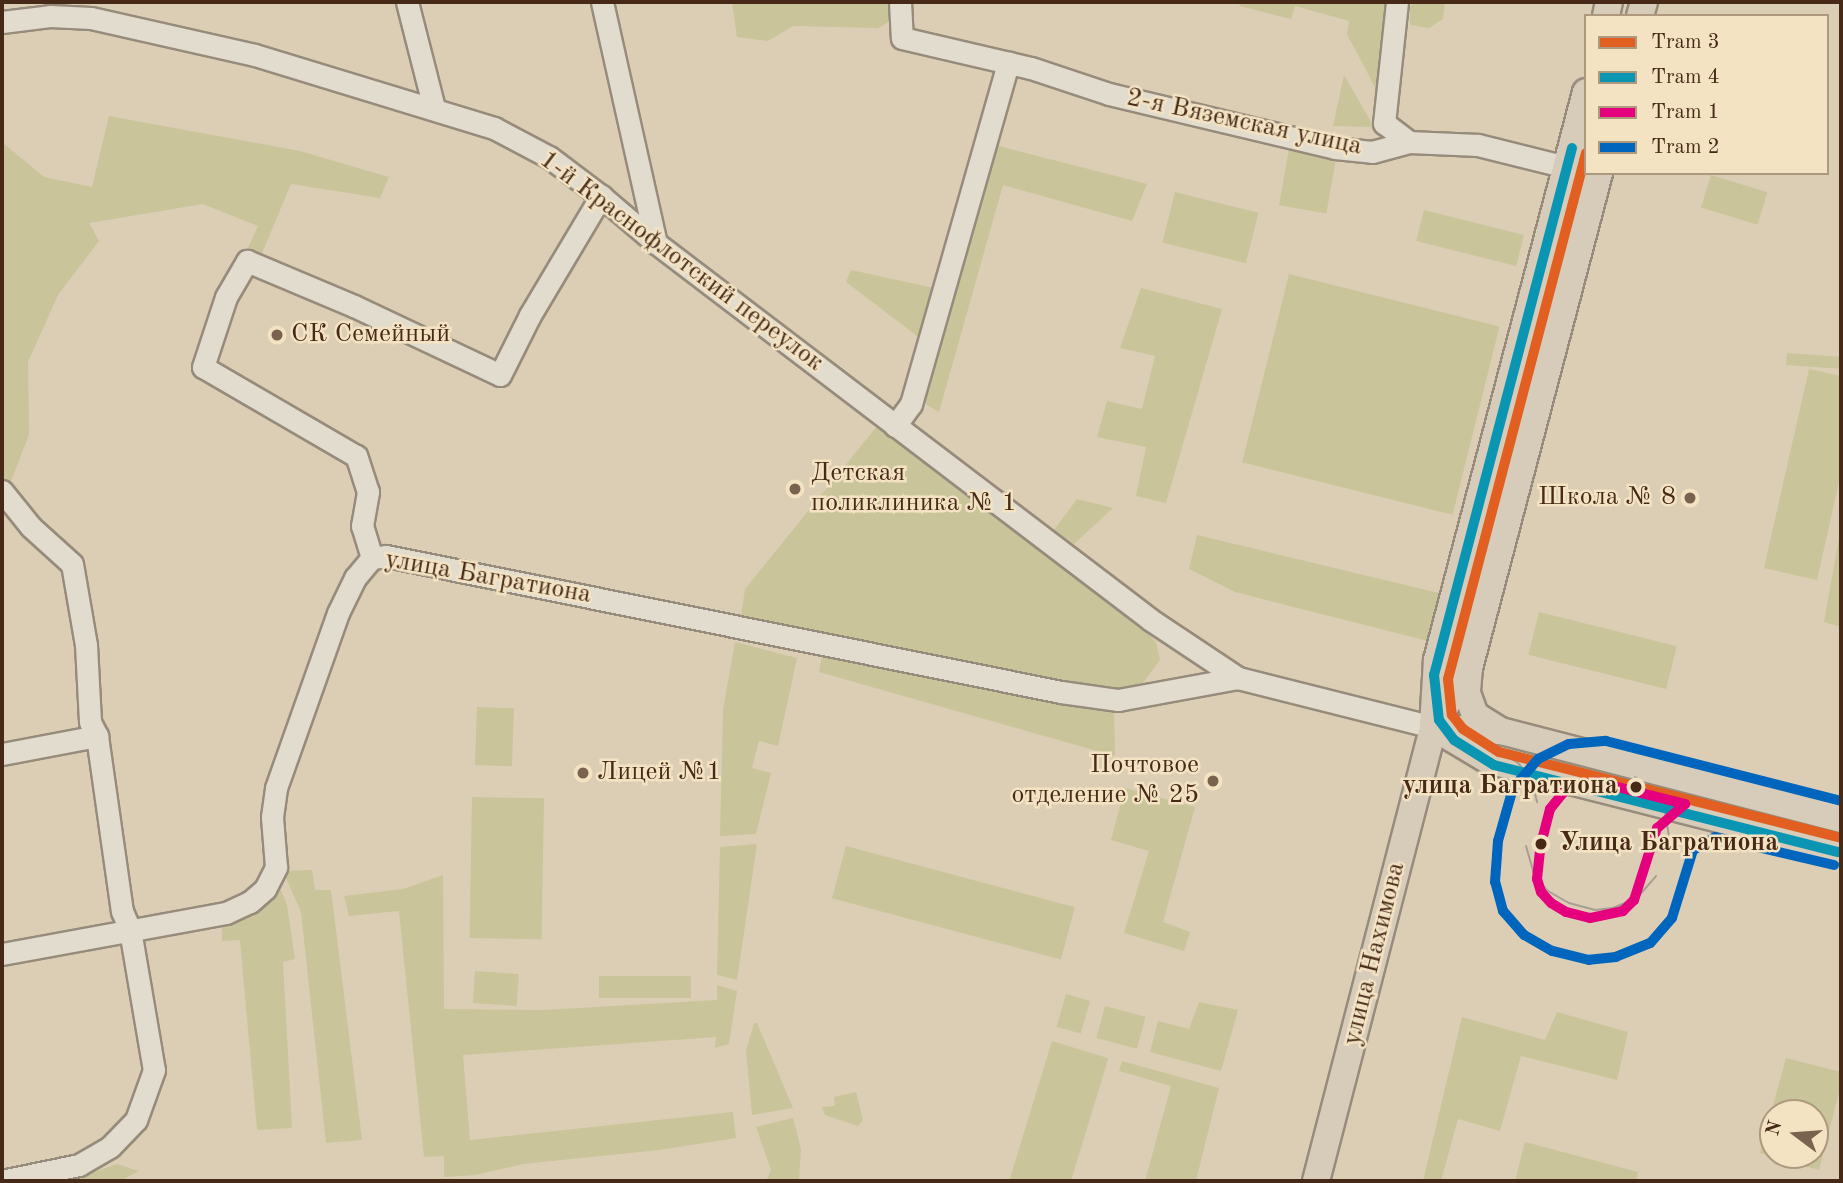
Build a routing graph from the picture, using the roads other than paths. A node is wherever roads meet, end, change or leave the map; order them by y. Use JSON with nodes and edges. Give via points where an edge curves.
{"nodes":[{"id":1,"x":407,"y":2,"type":"edge"},
{"id":2,"x":602,"y":2,"type":"edge"},
{"id":3,"x":900,"y":2,"type":"edge"},
{"id":4,"x":1398,"y":2,"type":"edge"},
{"id":5,"x":2,"y":22,"type":"edge"},
{"id":6,"x":1008,"y":63,"type":"junction"},
{"id":7,"x":434,"y":108,"type":"junction"},
{"id":8,"x":1409,"y":142,"type":"junction"},
{"id":9,"x":1584,"y":171,"type":"edge"},
{"id":10,"x":1587,"y":175,"type":"edge"},
{"id":11,"x":1587,"y":175,"type":"edge"},
{"id":12,"x":601,"y":196,"type":"junction"},
{"id":13,"x":656,"y":243,"type":"junction"},
{"id":14,"x":895,"y":426,"type":"junction"},
{"id":15,"x":2,"y":491,"type":"edge"},
{"id":16,"x":372,"y":558,"type":"junction"},
{"id":17,"x":1469,"y":668,"type":"junction"},
{"id":18,"x":1238,"y":678,"type":"junction"},
{"id":19,"x":1433,"y":727,"type":"junction"},
{"id":20,"x":1500,"y":732,"type":"junction"},
{"id":21,"x":97,"y":736,"type":"junction"},
{"id":22,"x":2,"y":754,"type":"edge"},
{"id":23,"x":1841,"y":819,"type":"edge"},
{"id":24,"x":1841,"y":850,"type":"edge"},
{"id":25,"x":130,"y":930,"type":"junction"},
{"id":26,"x":2,"y":954,"type":"edge"},
{"id":27,"x":2,"y":1181,"type":"edge"},
{"id":28,"x":1316,"y":1181,"type":"edge"}],
"edges":[{"from":1,"to":7,"type":"street"},
{"from":2,"to":13,"type":"street"},
{"from":3,"to":6,"type":"street","name":"2-я Вяземская улица","via":[[902,38]]},
{"from":4,"to":8,"type":"street","via":[[1384,123]]},
{"from":5,"to":7,"type":"street","name":"1-й Краснофлотский переулок","via":[[50,16],[133,26],[255,55]]},
{"from":6,"to":8,"type":"street","name":"2-я Вяземская улица","via":[[1109,94],[1335,148],[1372,152]]},
{"from":6,"to":14,"type":"street","via":[[911,404]]},
{"from":7,"to":12,"type":"street","name":"1-й Краснофлотский переулок","via":[[494,128],[527,145]]},
{"from":8,"to":9,"type":"street","name":"2-я Вяземская улица","via":[[1478,145]]},
{"from":10,"to":17,"type":"main road","name":"улица Нахимова"},
{"from":11,"to":19,"type":"main road","name":"улица Нахимова","via":[[1437,660]]},
{"from":12,"to":13,"type":"street","name":"1-й Краснофлотский переулок"},
{"from":12,"to":16,"type":"street","via":[[500,375],[247,261],[226,297],[203,367],[356,456],[368,492],[362,526]]},
{"from":13,"to":14,"type":"street","name":"1-й Краснофлотский переулок"},
{"from":14,"to":18,"type":"street","name":"1-й Краснофлотский переулок","via":[[1151,621]]},
{"from":15,"to":21,"type":"street","via":[[31,527],[72,564],[86,645],[90,723]]},
{"from":16,"to":18,"type":"street","name":"улица Багратиона","via":[[386,556],[1118,700]]},
{"from":16,"to":25,"type":"street","name":"улица Багратиона","via":[[355,578],[338,612],[279,776],[272,817],[276,867],[265,889],[226,913]]},
{"from":17,"to":19,"type":"main road","name":"улица Нахимова"},
{"from":17,"to":20,"type":"main road","via":[[1467,693],[1475,715]]},
{"from":18,"to":19,"type":"street","name":"улица Багратиона"},
{"from":19,"to":20,"type":"main road","name":"улица Багратиона"},
{"from":19,"to":24,"type":"main road","name":"улица Багратиона","via":[[1488,760]]},
{"from":19,"to":28,"type":"main road","name":"улица Нахимова"},
{"from":20,"to":23,"type":"main road","name":"улица Багратиона"},
{"from":21,"to":22,"type":"street"},
{"from":21,"to":25,"type":"street","via":[[122,911]]},
{"from":25,"to":26,"type":"street","name":"улица Багратиона"},
{"from":25,"to":27,"type":"street","via":[[154,1070],[135,1120],[110,1147],[79,1165]]}]}
